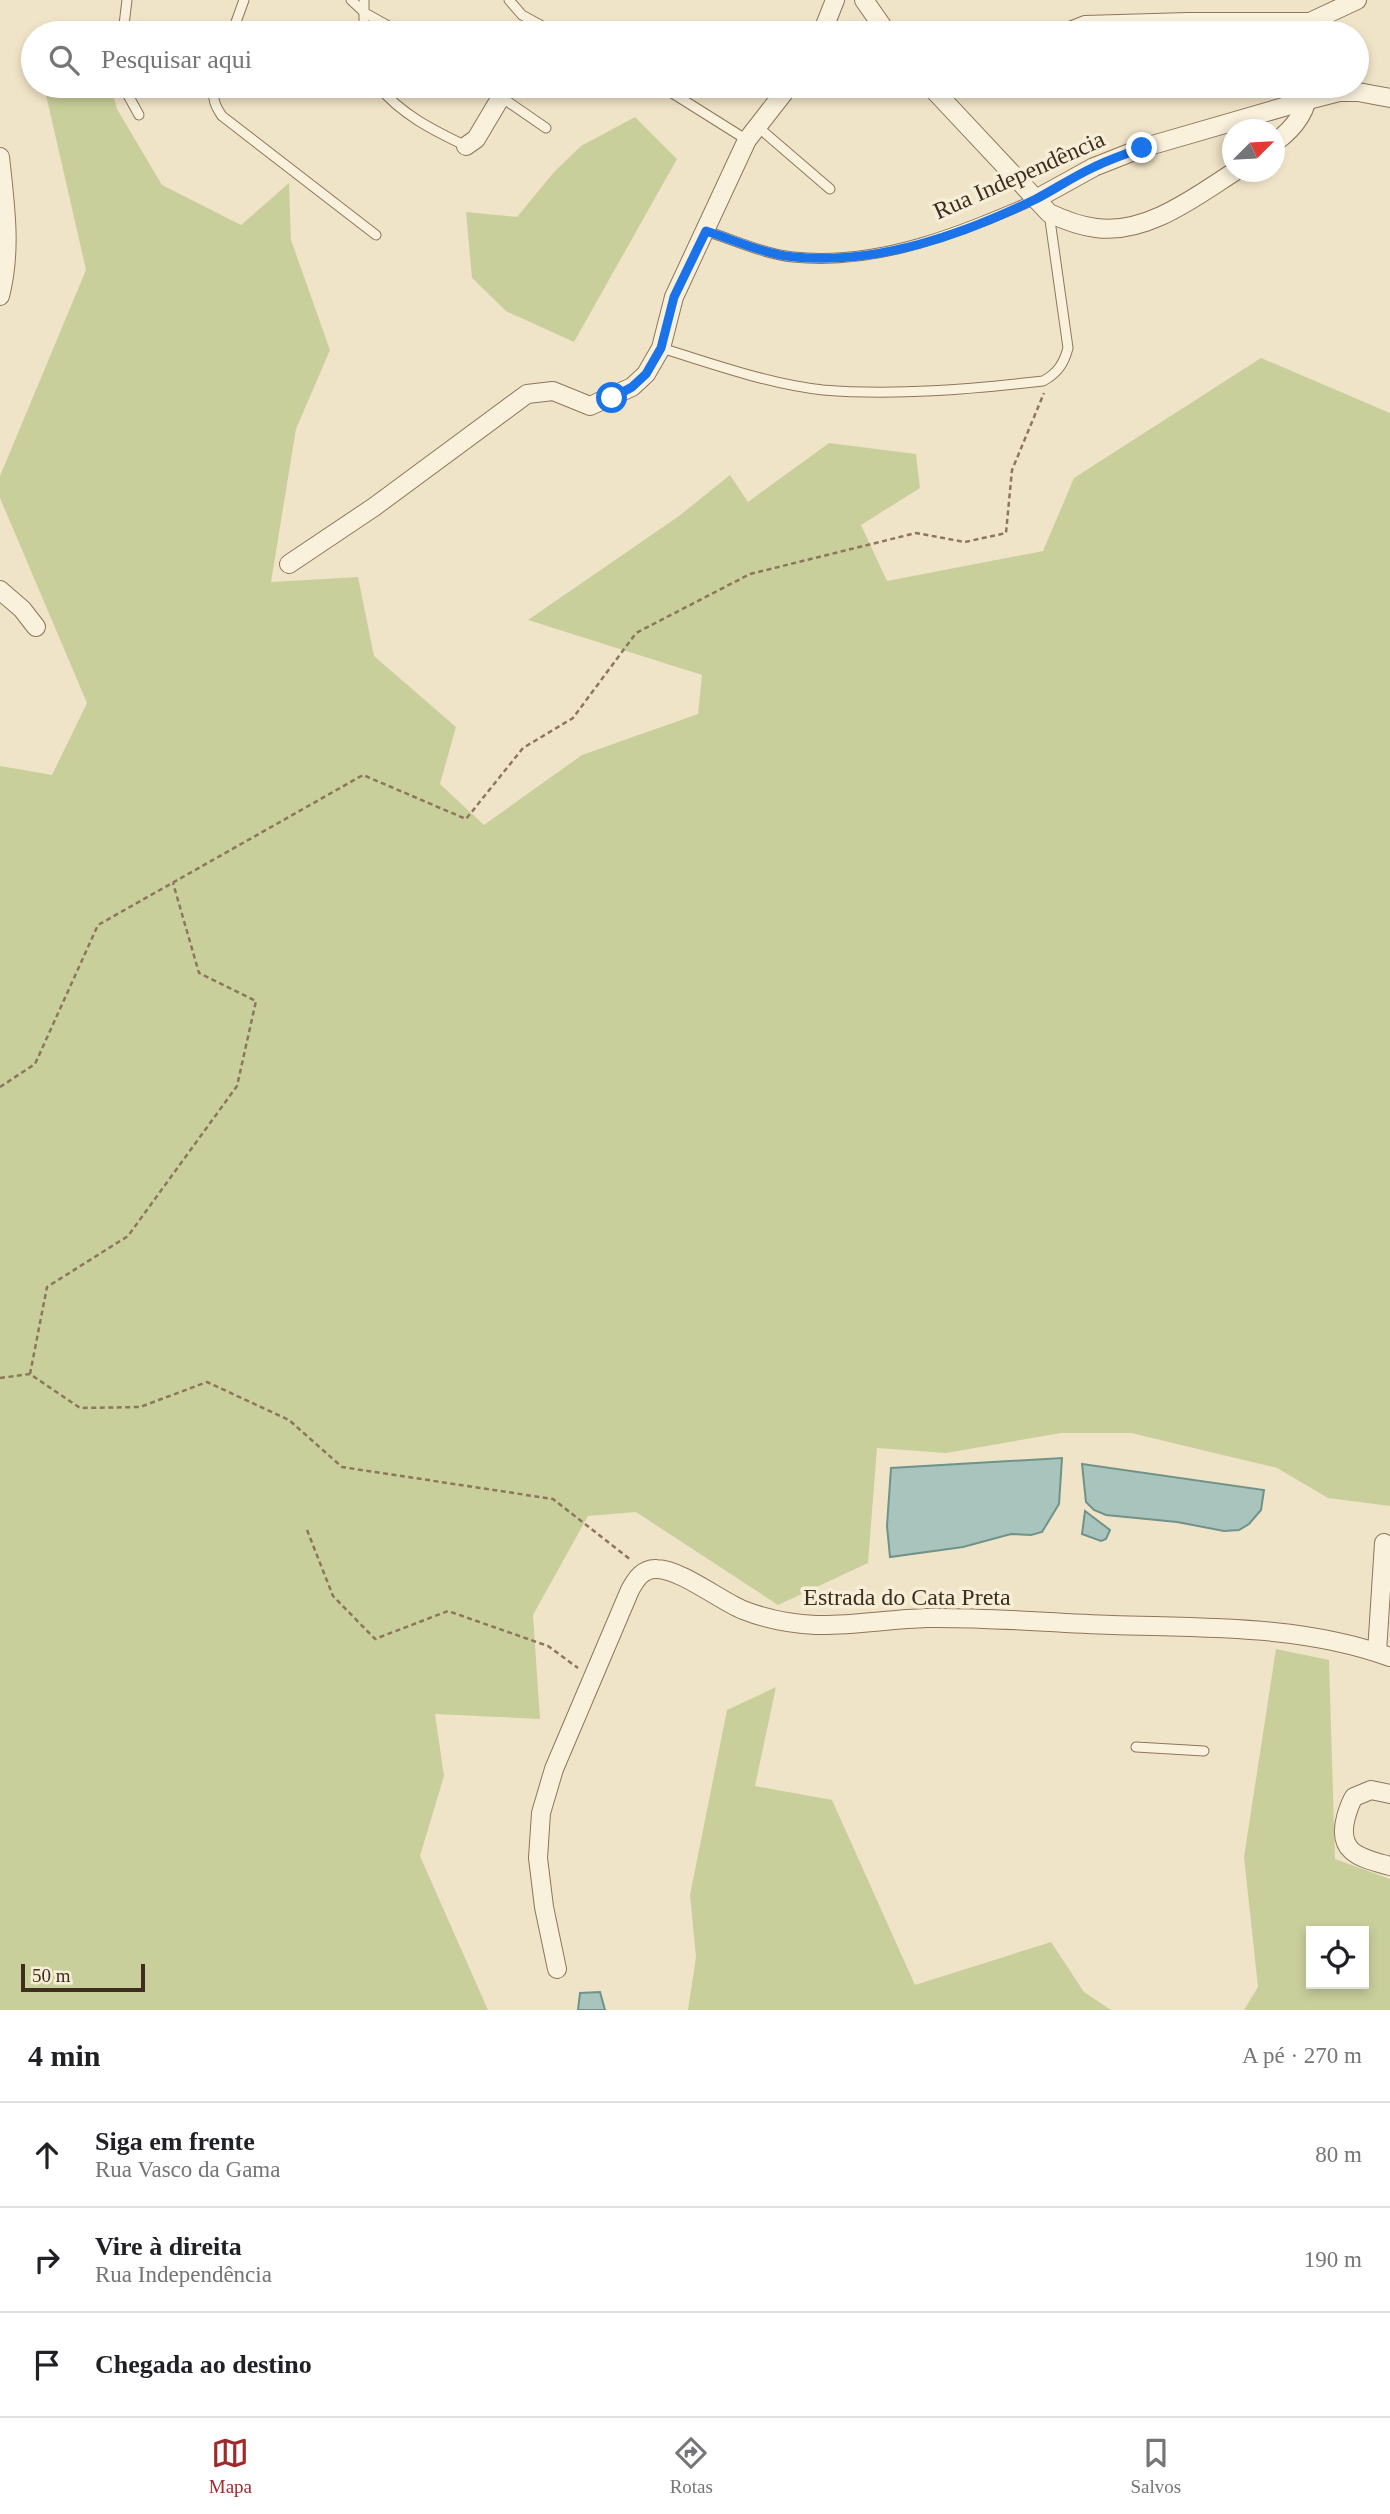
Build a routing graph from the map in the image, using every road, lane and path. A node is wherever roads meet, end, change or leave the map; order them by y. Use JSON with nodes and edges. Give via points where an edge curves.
{"nodes":[{"id":1,"x":127,"y":0,"type":"edge"},
{"id":2,"x":244,"y":0,"type":"edge"},
{"id":3,"x":351,"y":0,"type":"edge"},
{"id":4,"x":364,"y":0,"type":"edge"},
{"id":5,"x":509,"y":0,"type":"edge"},
{"id":6,"x":835,"y":0,"type":"edge"},
{"id":7,"x":864,"y":0,"type":"edge"},
{"id":8,"x":1357,"y":0,"type":"edge"},
{"id":9,"x":365,"y":13,"type":"junction"},
{"id":10,"x":124,"y":21,"type":"edge"},
{"id":11,"x":236,"y":21,"type":"edge"},
{"id":12,"x":365,"y":21,"type":"edge"},
{"id":13,"x":379,"y":21,"type":"edge"},
{"id":14,"x":533,"y":21,"type":"edge"},
{"id":15,"x":827,"y":21,"type":"edge"},
{"id":16,"x":879,"y":21,"type":"edge"},
{"id":17,"x":1322,"y":21,"type":"edge"},
{"id":18,"x":1369,"y":94,"type":"edge"},
{"id":19,"x":129,"y":98,"type":"edge"},
{"id":20,"x":213,"y":98,"type":"edge"},
{"id":21,"x":389,"y":98,"type":"edge"},
{"id":22,"x":500,"y":98,"type":"edge"},
{"id":23,"x":502,"y":98,"type":"edge"},
{"id":24,"x":684,"y":98,"type":"edge"},
{"id":25,"x":780,"y":98,"type":"edge"},
{"id":26,"x":941,"y":98,"type":"edge"},
{"id":27,"x":1293,"y":98,"type":"edge"},
{"id":28,"x":1306,"y":98,"type":"edge"},
{"id":29,"x":1390,"y":98,"type":"edge"},
{"id":30,"x":139,"y":115,"type":"dead end"},
{"id":31,"x":546,"y":128,"type":"dead end"},
{"id":32,"x":752,"y":133,"type":"junction"},
{"id":33,"x":1285,"y":134,"type":"edge"},
{"id":34,"x":466,"y":146,"type":"joint"},
{"id":35,"x":0,"y":157,"type":"edge"},
{"id":36,"x":0,"y":163,"type":"edge"},
{"id":37,"x":1222,"y":179,"type":"edge"},
{"id":38,"x":831,"y":188,"type":"dead end"},
{"id":39,"x":1035,"y":199,"type":"junction"},
{"id":40,"x":1049,"y":214,"type":"junction"},
{"id":41,"x":706,"y":231,"type":"junction"},
{"id":42,"x":376,"y":235,"type":"dead end"},
{"id":43,"x":0,"y":296,"type":"edge"},
{"id":44,"x":661,"y":348,"type":"junction"},
{"id":45,"x":1051,"y":377,"type":"junction"},
{"id":46,"x":289,"y":564,"type":"dead end"},
{"id":47,"x":0,"y":590,"type":"edge"},
{"id":48,"x":36,"y":627,"type":"dead end"},
{"id":49,"x":173,"y":883,"type":"junction"},
{"id":50,"x":0,"y":1087,"type":"edge"},
{"id":51,"x":30,"y":1374,"type":"junction"},
{"id":52,"x":0,"y":1378,"type":"edge"},
{"id":53,"x":307,"y":1530,"type":"dead end"},
{"id":54,"x":1384,"y":1543,"type":"dead end"},
{"id":55,"x":645,"y":1571,"type":"junction"},
{"id":56,"x":1383,"y":1655,"type":"edge"},
{"id":57,"x":592,"y":1678,"type":"junction"},
{"id":58,"x":1136,"y":1747,"type":"dead end"},
{"id":59,"x":1204,"y":1751,"type":"dead end"},
{"id":60,"x":1390,"y":1794,"type":"edge"},
{"id":61,"x":1390,"y":1866,"type":"edge"},
{"id":62,"x":557,"y":1969,"type":"dead end"}],
"edges":[{"from":1,"to":10,"type":"lane"},
{"from":2,"to":11,"type":"lane"},
{"from":3,"to":9,"type":"lane"},
{"from":4,"to":9,"type":"lane"},
{"from":5,"to":14,"type":"lane"},
{"from":6,"to":15,"type":"street"},
{"from":7,"to":16,"type":"street"},
{"from":8,"to":17,"type":"street"},
{"from":9,"to":12,"type":"lane"},
{"from":9,"to":13,"type":"lane"},
{"from":18,"to":29,"type":"street","name":"Rua Independência"},
{"from":19,"to":30,"type":"lane"},
{"from":20,"to":42,"type":"lane","via":[[222,116]]},
{"from":21,"to":34,"type":"lane","via":[[422,125]]},
{"from":22,"to":34,"type":"street","via":[[476,139]]},
{"from":23,"to":31,"type":"lane"},
{"from":24,"to":32,"type":"lane"},
{"from":25,"to":32,"type":"street"},
{"from":26,"to":39,"type":"street"},
{"from":27,"to":39,"type":"street","name":"Rua Independência","via":[[1142,148],[1094,167]]},
{"from":28,"to":33,"type":"street","via":[[1298,121]]},
{"from":32,"to":38,"type":"lane"},
{"from":32,"to":41,"type":"street"},
{"from":35,"to":36,"type":"street"},
{"from":36,"to":43,"type":"street","via":[[8,217]]},
{"from":37,"to":40,"type":"street","via":[[1155,218],[1124,228],[1098,229]]},
{"from":39,"to":40,"type":"street"},
{"from":39,"to":41,"type":"lane","name":"Rua Independência","via":[[942,237],[851,256],[792,257]]},
{"from":40,"to":45,"type":"lane","via":[[1068,348],[1063,365]]},
{"from":41,"to":44,"type":"street","via":[[674,297]]},
{"from":44,"to":45,"type":"lane","via":[[756,377],[821,390],[979,388]]},
{"from":44,"to":46,"type":"street","via":[[632,387],[590,406],[553,391],[527,394]]},
{"from":45,"to":49,"type":"path","via":[[1012,470],[1006,533],[965,542],[916,533],[750,574],[636,633],[573,718],[523,747],[466,819],[363,775]]},
{"from":47,"to":48,"type":"street"},
{"from":49,"to":50,"type":"path","via":[[98,925],[35,1064]]},
{"from":49,"to":51,"type":"path","via":[[199,973],[256,1001],[237,1086],[128,1236],[47,1287]]},
{"from":51,"to":52,"type":"path"},
{"from":51,"to":55,"type":"path","via":[[79,1408],[140,1407],[207,1382],[289,1420],[342,1467],[553,1499]]},
{"from":53,"to":57,"type":"path","via":[[333,1596],[375,1639],[448,1611],[548,1646]]},
{"from":54,"to":56,"type":"street"},
{"from":55,"to":56,"type":"street","name":"Estrada do Cata Preta","via":[[672,1573],[743,1610],[778,1621],[816,1625],[928,1618],[1235,1629],[1310,1637]]},
{"from":55,"to":57,"type":"street","via":[[630,1590]]},
{"from":57,"to":62,"type":"street","via":[[541,1813],[538,1858]]},
{"from":58,"to":59,"type":"lane"},
{"from":60,"to":61,"type":"street","via":[[1362,1792],[1350,1802],[1343,1827],[1346,1846],[1354,1853]]}]}
